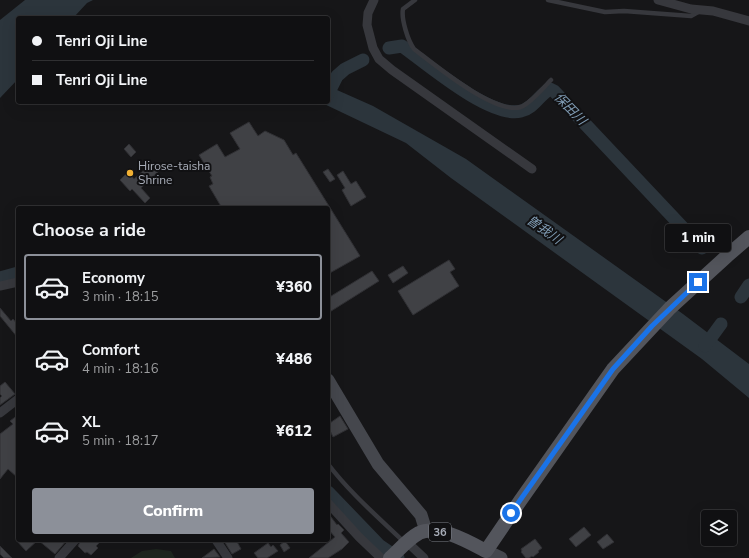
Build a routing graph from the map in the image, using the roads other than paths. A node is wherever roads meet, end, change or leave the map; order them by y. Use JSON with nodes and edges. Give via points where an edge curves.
{"nodes":[{"id":1,"x":374,"y":0,"type":"edge"},
{"id":2,"x":415,"y":0,"type":"edge"},
{"id":3,"x":548,"y":0,"type":"edge"},
{"id":4,"x":658,"y":0,"type":"edge"},
{"id":5,"x":701,"y":10,"type":"junction"},
{"id":6,"x":749,"y":21,"type":"edge"},
{"id":7,"x":551,"y":80,"type":"dead end"},
{"id":8,"x":532,"y":169,"type":"dead end"},
{"id":9,"x":749,"y":237,"type":"edge"},
{"id":10,"x":16,"y":282,"type":"edge"},
{"id":11,"x":0,"y":286,"type":"edge"},
{"id":12,"x":330,"y":383,"type":"edge"},
{"id":13,"x":16,"y":401,"type":"edge"},
{"id":14,"x":0,"y":413,"type":"edge"},
{"id":15,"x":330,"y":467,"type":"edge"},
{"id":16,"x":330,"y":505,"type":"edge"},
{"id":17,"x":426,"y":531,"type":"junction"},
{"id":18,"x":73,"y":542,"type":"edge"},
{"id":19,"x":217,"y":542,"type":"edge"},
{"id":20,"x":400,"y":549,"type":"edge"},
{"id":21,"x":486,"y":551,"type":"junction"},
{"id":22,"x":59,"y":558,"type":"edge"},
{"id":23,"x":228,"y":558,"type":"edge"},
{"id":24,"x":381,"y":558,"type":"edge"},
{"id":25,"x":424,"y":558,"type":"edge"},
{"id":26,"x":501,"y":558,"type":"edge"}],
"edges":[{"from":1,"to":8,"type":"street","via":[[368,13],[367,25],[379,59]]},
{"from":2,"to":7,"type":"lane","via":[[403,9],[402,15],[410,44],[478,95],[501,106],[522,106]]},
{"from":3,"to":5,"type":"lane","via":[[605,12],[691,16]]},
{"from":4,"to":5,"type":"street"},
{"from":5,"to":6,"type":"street"},
{"from":9,"to":21,"type":"main road","via":[[692,287],[613,369]]},
{"from":10,"to":11,"type":"street"},
{"from":12,"to":17,"type":"street","via":[[378,464],[421,515]]},
{"from":13,"to":14,"type":"street"},
{"from":15,"to":20,"type":"lane","via":[[370,510]]},
{"from":16,"to":24,"type":"street"},
{"from":17,"to":20,"type":"main road","number":"36","via":[[418,533]]},
{"from":17,"to":21,"type":"main road","number":"36","via":[[456,536]]},
{"from":18,"to":22,"type":"street"},
{"from":19,"to":23,"type":"street"},
{"from":20,"to":25,"type":"street"},
{"from":21,"to":26,"type":"street"}]}
